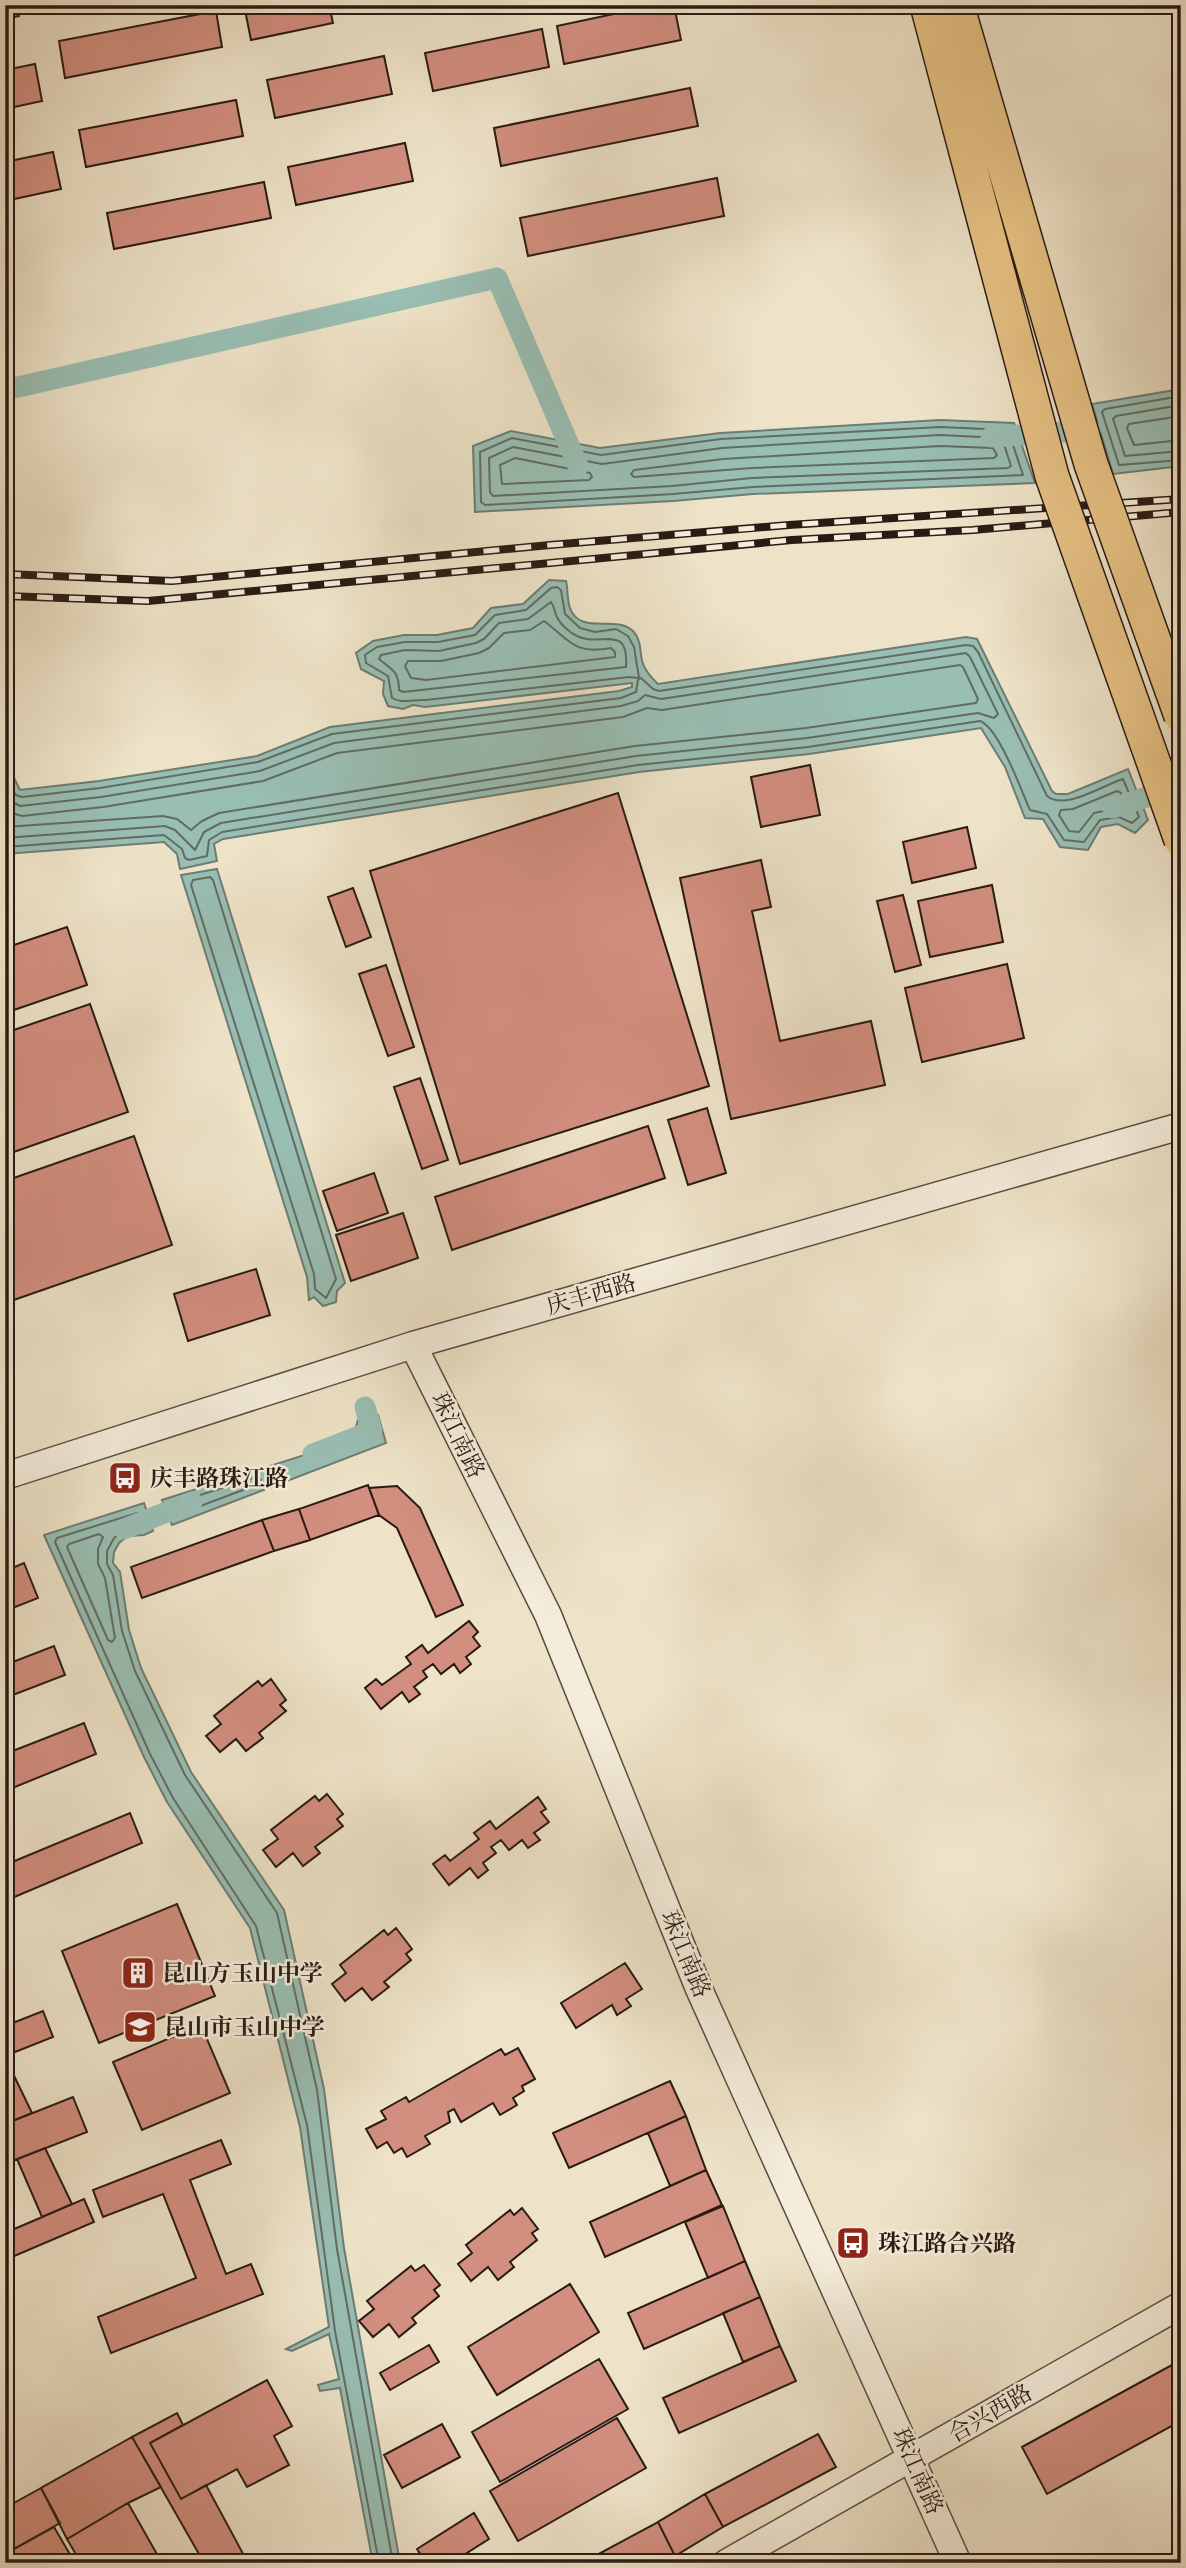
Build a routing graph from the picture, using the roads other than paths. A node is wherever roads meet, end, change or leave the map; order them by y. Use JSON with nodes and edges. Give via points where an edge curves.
{"nodes":[{"id":1,"x":927,"y":5,"type":"edge"},
{"id":2,"x":957,"y":5,"type":"edge"},
{"id":3,"x":1181,"y":716,"type":"edge"},
{"id":4,"x":1181,"y":840,"type":"edge"},
{"id":5,"x":1181,"y":1126,"type":"edge"},
{"id":6,"x":413,"y":1345,"type":"junction"},
{"id":7,"x":5,"y":1476,"type":"edge"},
{"id":8,"x":1181,"y":2305,"type":"edge"},
{"id":9,"x":912,"y":2457,"type":"junction"},
{"id":10,"x":726,"y":2563,"type":"edge"},
{"id":11,"x":958,"y":2563,"type":"edge"}],
"edges":[{"from":1,"to":4,"type":"main road","bridge":true,"via":[[1052,476]]},
{"from":2,"to":3,"type":"main road","bridge":true,"via":[[1091,464]]},
{"from":5,"to":6,"type":"street","name":"庆丰西路"},
{"from":6,"to":7,"type":"street","name":"庆丰西路"},
{"from":6,"to":9,"type":"street","name":"珠江南路","via":[[548,1615],[699,1989]]},
{"from":8,"to":9,"type":"street","name":"合兴西路"},
{"from":9,"to":10,"type":"street","name":"合兴西路"},
{"from":9,"to":11,"type":"street","name":"珠江南路"}]}
